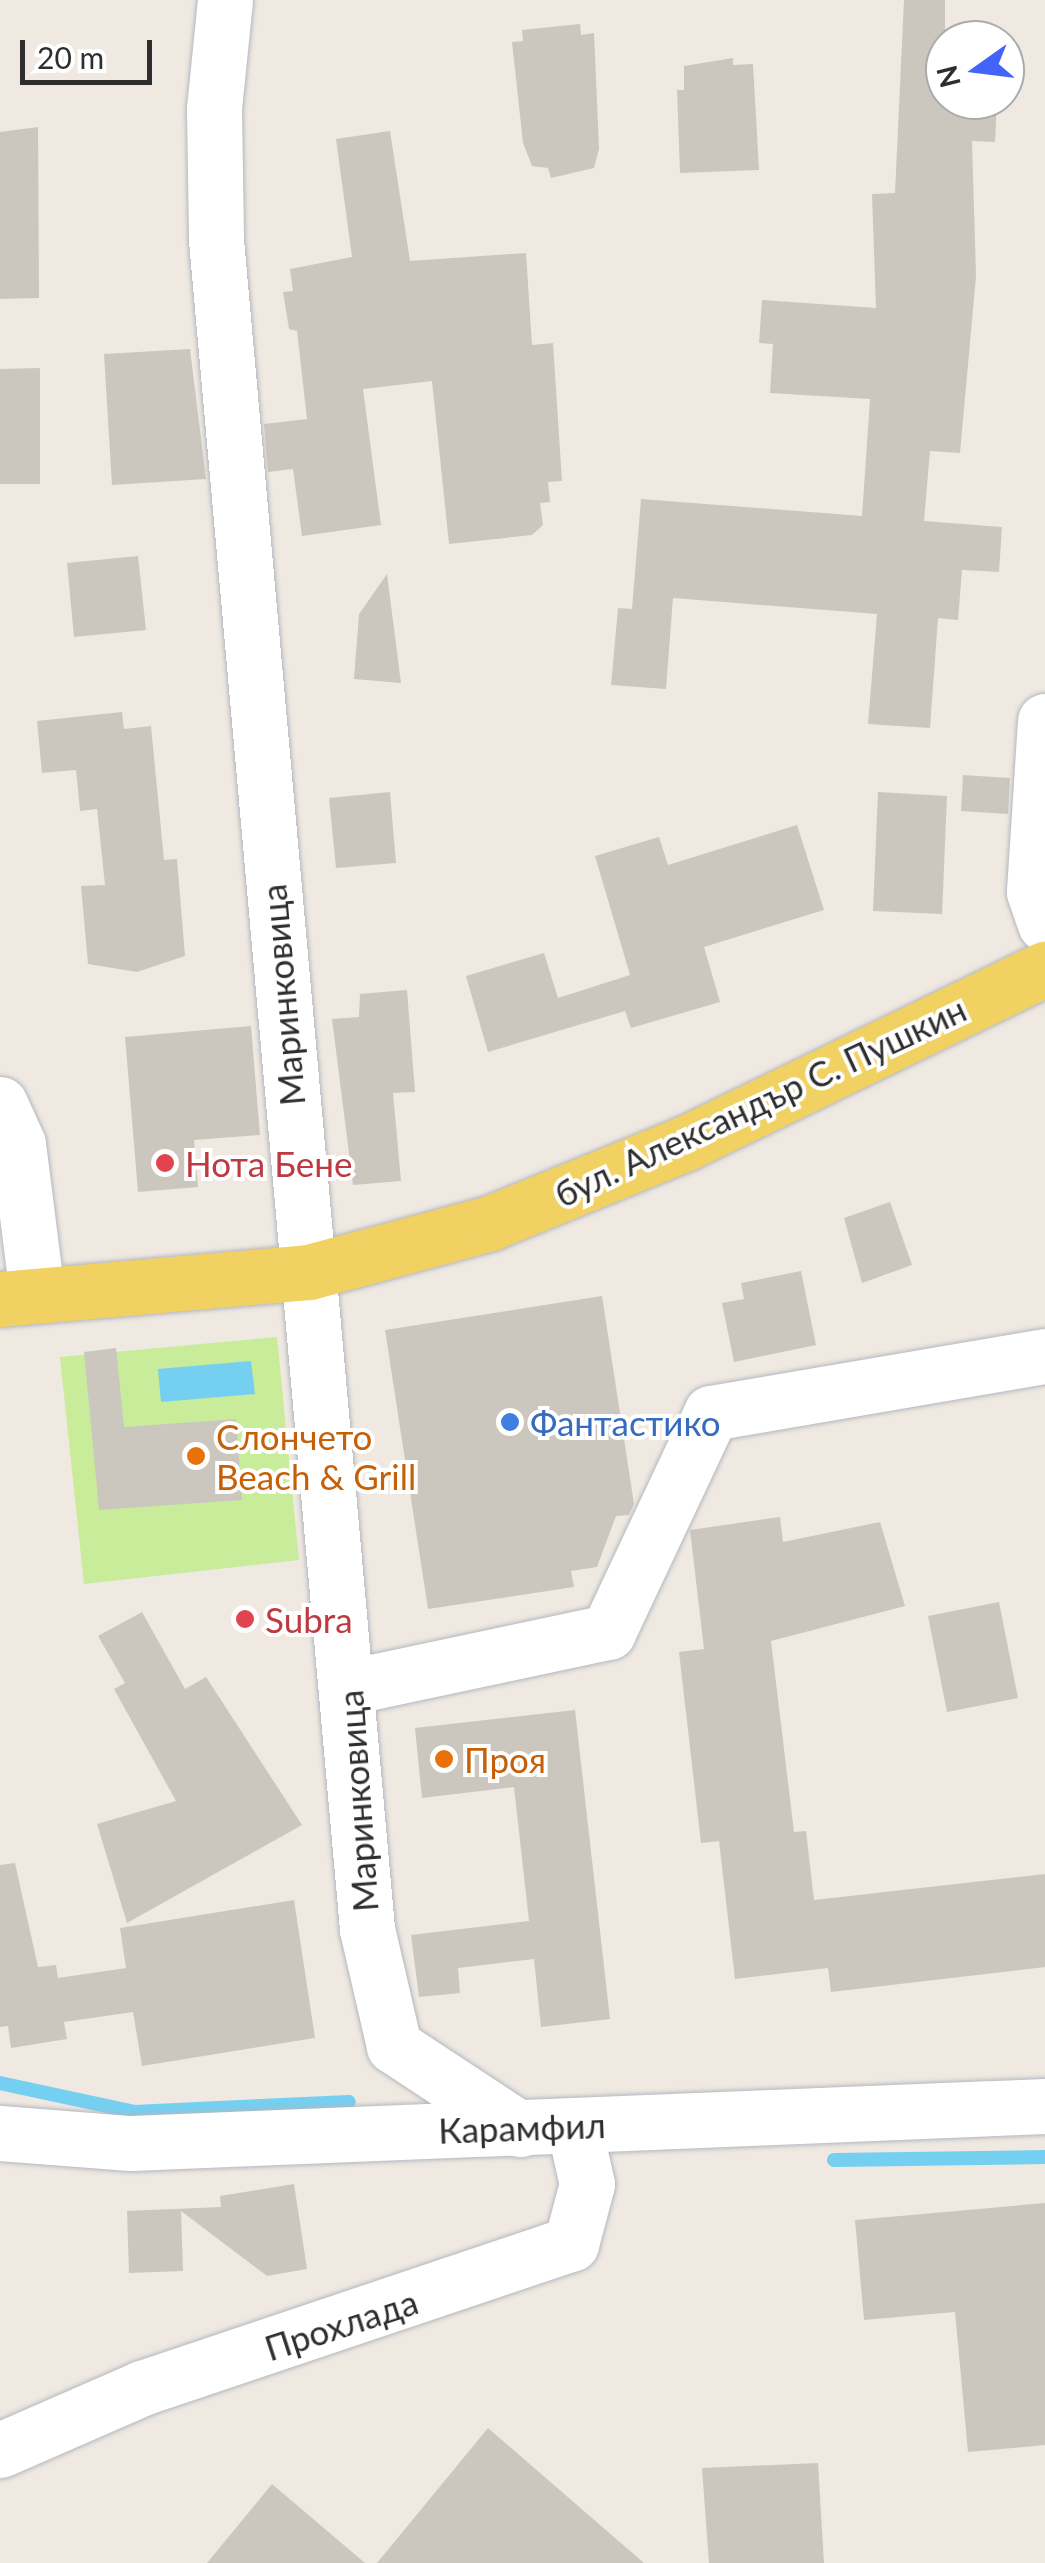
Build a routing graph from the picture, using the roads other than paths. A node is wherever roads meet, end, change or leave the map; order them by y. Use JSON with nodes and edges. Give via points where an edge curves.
{"nodes":[{"id":1,"x":225,"y":0,"type":"edge"},
{"id":2,"x":1045,"y":721,"type":"edge"},
{"id":3,"x":1045,"y":924,"type":"edge"},
{"id":4,"x":1045,"y":969,"type":"edge"},
{"id":5,"x":0,"y":1104,"type":"edge"},
{"id":6,"x":309,"y":1272,"type":"junction"},
{"id":7,"x":18,"y":1297,"type":"edge"},
{"id":8,"x":1045,"y":1356,"type":"edge"},
{"id":9,"x":348,"y":1687,"type":"junction"},
{"id":10,"x":394,"y":2046,"type":"junction"},
{"id":11,"x":1045,"y":2106,"type":"edge"},
{"id":12,"x":574,"y":2128,"type":"junction"},
{"id":13,"x":520,"y":2129,"type":"junction"},
{"id":14,"x":404,"y":2130,"type":"junction"},
{"id":15,"x":0,"y":2134,"type":"edge"},
{"id":16,"x":0,"y":2450,"type":"edge"}],
"edges":[{"from":1,"to":6,"type":"street","name":"Маринковица","via":[[214,109],[216,240]]},
{"from":2,"to":3,"type":"street","via":[[1034,892]]},
{"from":4,"to":6,"type":"main road","name":"бул. Александър С. Пушкин","via":[[686,1143],[490,1223]]},
{"from":5,"to":7,"type":"street","via":[[18,1144]]},
{"from":6,"to":7,"type":"main road","name":"бул. Александър С. Пушкин"},
{"from":6,"to":9,"type":"street","name":"Маринковица"},
{"from":8,"to":9,"type":"street","via":[[712,1413],[608,1632]]},
{"from":9,"to":10,"type":"street","name":"Маринковица","via":[[367,1930]]},
{"from":10,"to":13,"type":"street"},
{"from":10,"to":14,"type":"street","name":"Маринковица"},
{"from":11,"to":12,"type":"street","name":"Карамфил"},
{"from":12,"to":13,"type":"street","name":"Карамфил"},
{"from":12,"to":16,"type":"street","name":"Прохлада","via":[[587,2184],[571,2244],[142,2388]]},
{"from":13,"to":14,"type":"street","name":"Карамфил"},
{"from":14,"to":15,"type":"street","name":"Карамфил","via":[[131,2143]]}]}
